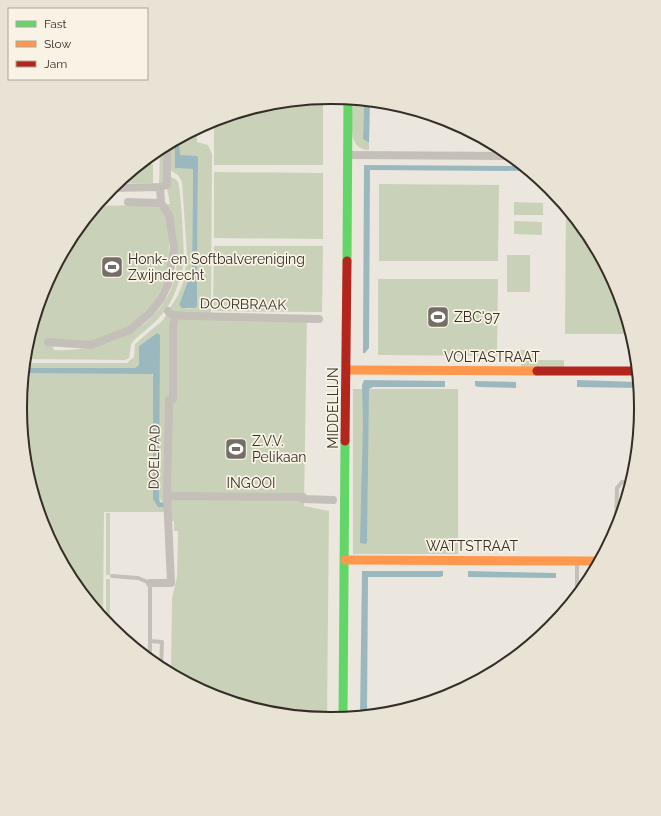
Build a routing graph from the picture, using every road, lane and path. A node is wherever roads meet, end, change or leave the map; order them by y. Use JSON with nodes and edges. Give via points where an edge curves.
{"nodes":[{"id":1,"x":348,"y":105,"type":"edge"},
{"id":2,"x":167,"y":153,"type":"edge"},
{"id":3,"x":348,"y":155,"type":"junction"},
{"id":4,"x":499,"y":156,"type":"edge"},
{"id":5,"x":160,"y":187,"type":"junction"},
{"id":6,"x":122,"y":188,"type":"edge"},
{"id":7,"x":128,"y":202,"type":"dead end"},
{"id":8,"x":161,"y":203,"type":"junction"},
{"id":9,"x":171,"y":313,"type":"joint"},
{"id":10,"x":319,"y":318,"type":"dead end"},
{"id":11,"x":48,"y":342,"type":"dead end"},
{"id":12,"x":347,"y":370,"type":"junction"},
{"id":13,"x":631,"y":372,"type":"edge"},
{"id":14,"x":625,"y":482,"type":"edge"},
{"id":15,"x":167,"y":496,"type":"junction"},
{"id":16,"x":333,"y":500,"type":"dead end"},
{"id":17,"x":616,"y":510,"type":"edge"},
{"id":18,"x":345,"y":560,"type":"junction"},
{"id":19,"x":577,"y":561,"type":"junction"},
{"id":20,"x":592,"y":561,"type":"edge"},
{"id":21,"x":112,"y":576,"type":"dead end"},
{"id":22,"x":150,"y":583,"type":"junction"},
{"id":23,"x":577,"y":585,"type":"edge"},
{"id":24,"x":150,"y":642,"type":"junction"},
{"id":25,"x":150,"y":652,"type":"edge"},
{"id":26,"x":161,"y":660,"type":"edge"},
{"id":27,"x":343,"y":711,"type":"edge"}],
"edges":[{"from":1,"to":3,"type":"street","name":"MIDDELLIJN"},
{"from":2,"to":5,"type":"street","via":[[167,185]]},
{"from":3,"to":4,"type":"street"},
{"from":3,"to":12,"type":"street","name":"MIDDELLIJN"},
{"from":5,"to":6,"type":"street"},
{"from":5,"to":8,"type":"street"},
{"from":7,"to":8,"type":"street"},
{"from":8,"to":11,"type":"street","via":[[169,215],[174,247],[168,284],[150,313],[130,330],[91,345]]},
{"from":9,"to":10,"type":"street","name":"DOORBRAAK"},
{"from":9,"to":15,"type":"street","name":"DOELPAD","via":[[173,399],[169,400]]},
{"from":12,"to":13,"type":"street","name":"VOLTASTRAAT"},
{"from":12,"to":18,"type":"street","name":"MIDDELLIJN"},
{"from":14,"to":17,"type":"lane","via":[[617,488]]},
{"from":15,"to":16,"type":"street","name":"INGOOI","via":[[302,497]]},
{"from":15,"to":22,"type":"street","name":"DOELPAD","via":[[171,583]]},
{"from":18,"to":19,"type":"street","name":"WATTSTRAAT"},
{"from":18,"to":27,"type":"street","name":"MIDDELLIJN"},
{"from":19,"to":20,"type":"street","name":"WATTSTRAAT"},
{"from":19,"to":23,"type":"lane"},
{"from":21,"to":22,"type":"lane","via":[[138,578]]},
{"from":22,"to":24,"type":"lane"},
{"from":24,"to":25,"type":"lane"},
{"from":24,"to":26,"type":"lane","via":[[162,642]]}]}
